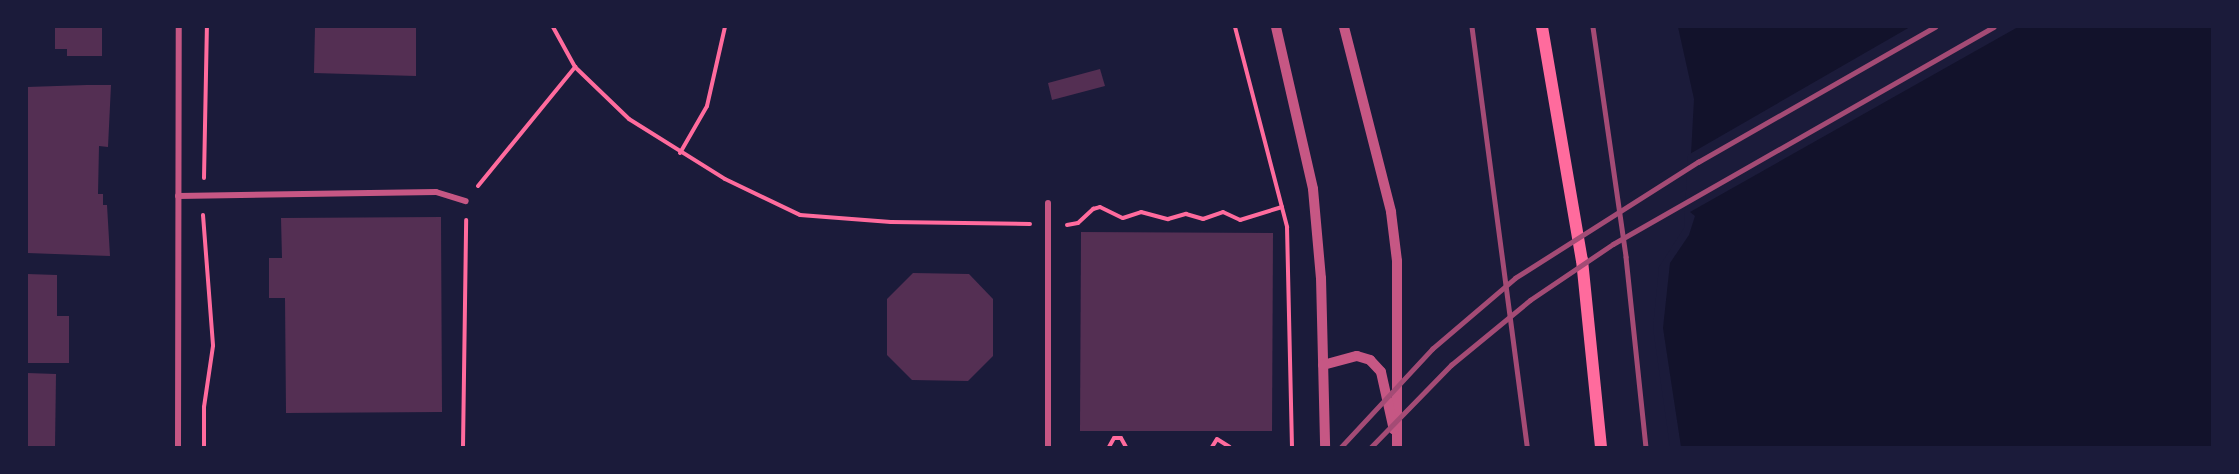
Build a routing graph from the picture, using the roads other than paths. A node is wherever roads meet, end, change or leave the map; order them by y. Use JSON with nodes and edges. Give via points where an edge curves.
{"nodes":[{"id":1,"x":179,"y":27,"type":"edge"},
{"id":2,"x":1276,"y":27,"type":"edge"},
{"id":3,"x":1344,"y":27,"type":"edge"},
{"id":4,"x":1542,"y":27,"type":"edge"},
{"id":5,"x":178,"y":196,"type":"junction"},
{"id":6,"x":466,"y":201,"type":"road end"},
{"id":7,"x":1048,"y":203,"type":"dead end"},
{"id":8,"x":1323,"y":365,"type":"junction"},
{"id":9,"x":1397,"y":446,"type":"edge"},
{"id":10,"x":178,"y":447,"type":"edge"},
{"id":11,"x":1048,"y":447,"type":"edge"},
{"id":12,"x":1325,"y":447,"type":"edge"},
{"id":13,"x":1601,"y":447,"type":"edge"}],
"edges":[{"from":1,"to":5,"type":"street"},
{"from":2,"to":8,"type":"street","via":[[1313,189],[1322,278]]},
{"from":3,"to":9,"type":"street","via":[[1389,202],[1396,251],[1400,372]]},
{"from":4,"to":13,"type":"main road","via":[[1582,260]]},
{"from":5,"to":6,"type":"street","via":[[436,192]]},
{"from":5,"to":10,"type":"street"},
{"from":7,"to":11,"type":"street"},
{"from":8,"to":9,"type":"street","via":[[1357,356],[1376,365]]},
{"from":8,"to":12,"type":"street"}]}
